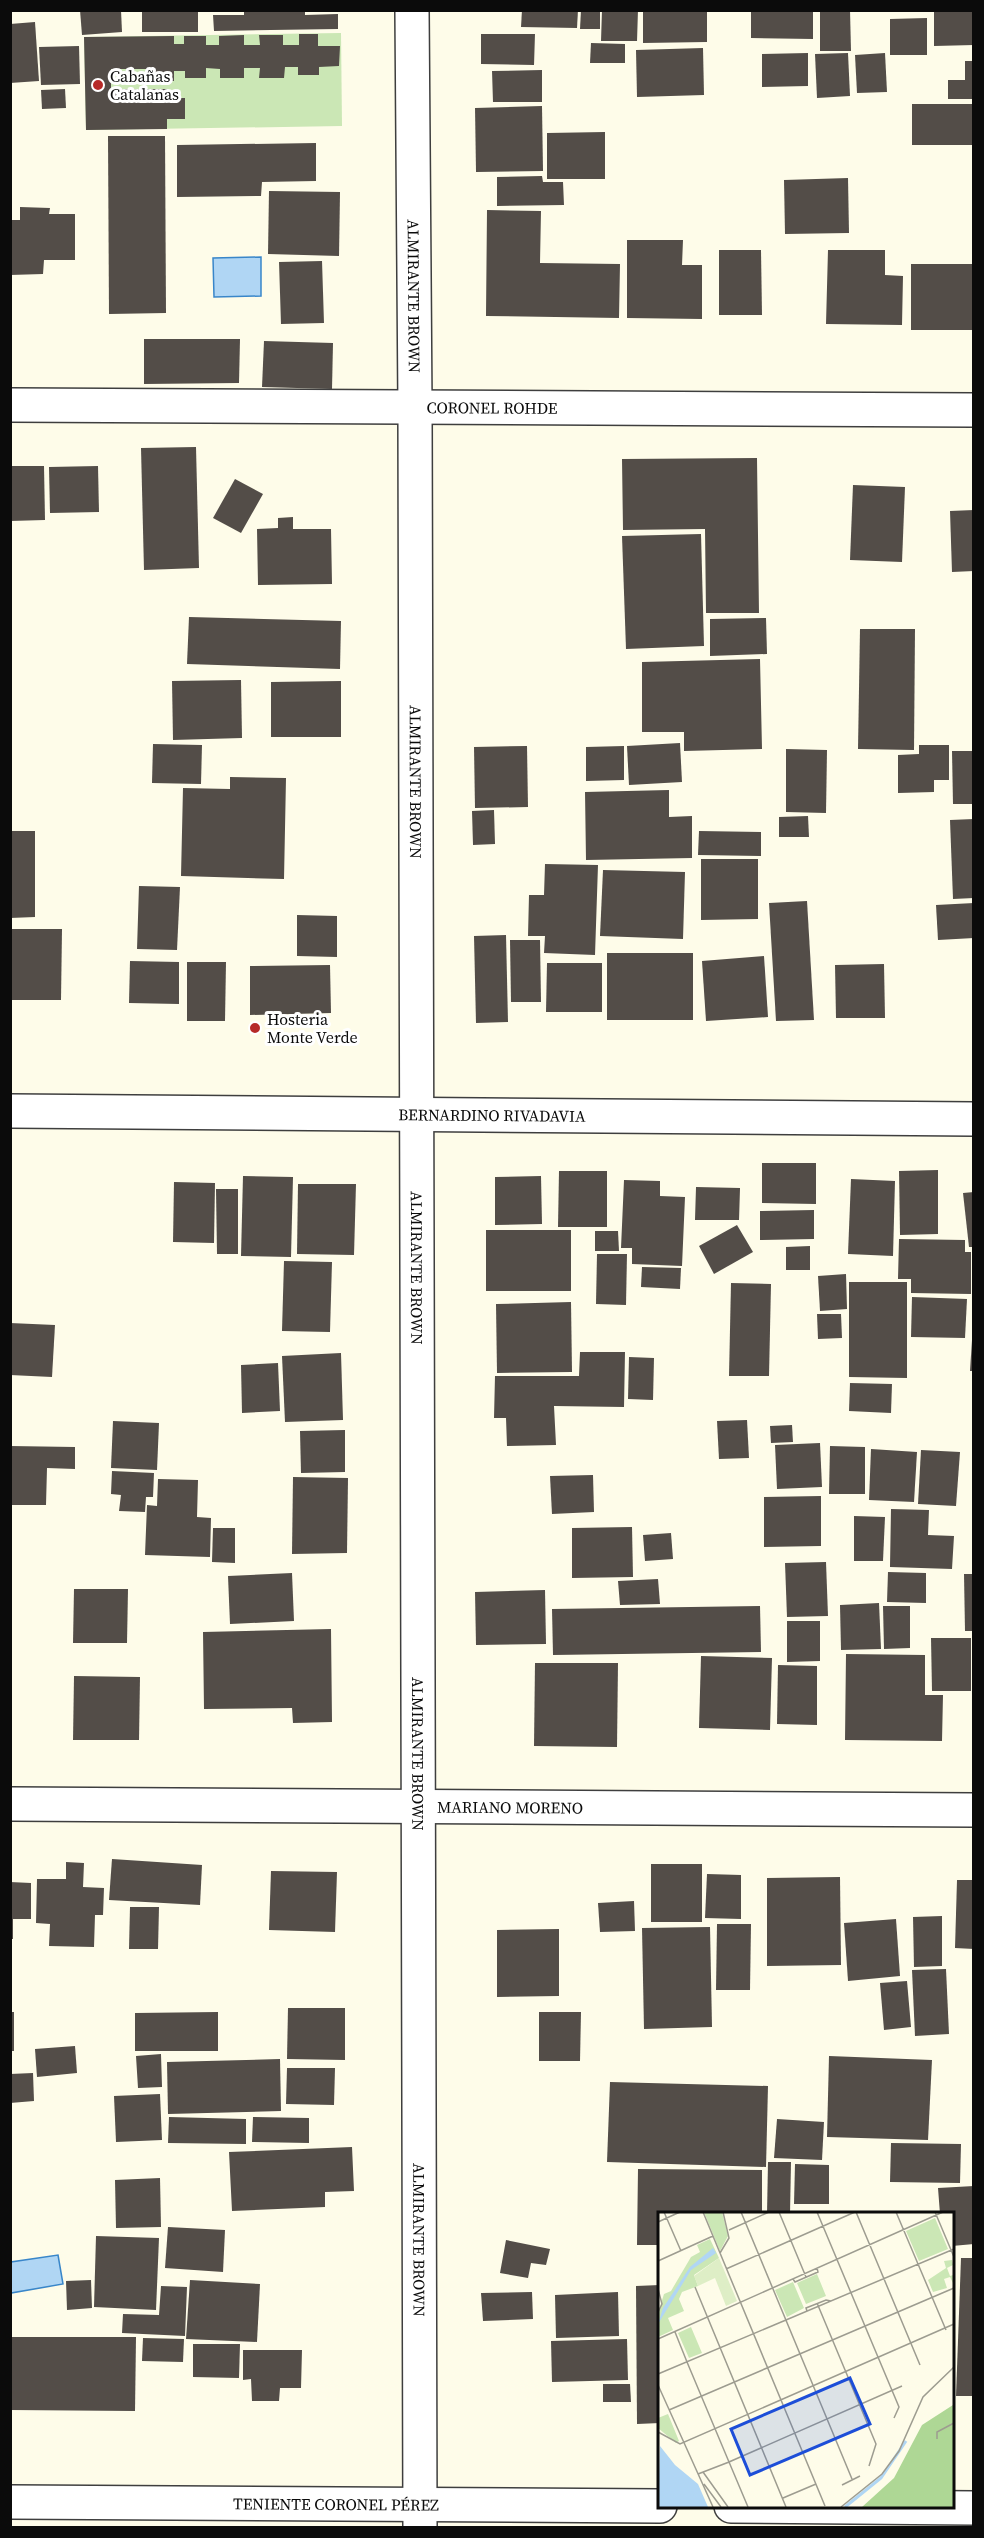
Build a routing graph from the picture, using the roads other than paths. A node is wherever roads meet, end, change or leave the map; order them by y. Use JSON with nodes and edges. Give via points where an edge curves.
{"nodes":[{"id":1,"x":412,"y":10,"type":"edge"},
{"id":2,"x":10,"y":405,"type":"edge"},
{"id":3,"x":415,"y":407,"type":"junction"},
{"id":4,"x":974,"y":410,"type":"edge"},
{"id":5,"x":10,"y":1111,"type":"edge"},
{"id":6,"x":417,"y":1115,"type":"junction"},
{"id":7,"x":974,"y":1119,"type":"edge"},
{"id":8,"x":10,"y":1804,"type":"edge"},
{"id":9,"x":418,"y":1806,"type":"junction"},
{"id":10,"x":974,"y":1810,"type":"edge"},
{"id":11,"x":10,"y":2502,"type":"edge"},
{"id":12,"x":658,"y":2506,"type":"edge"},
{"id":13,"x":954,"y":2508,"type":"edge"},
{"id":14,"x":974,"y":2508,"type":"edge"},
{"id":15,"x":419,"y":2516,"type":"edge"}],
"edges":[{"from":1,"to":3,"type":"street","name":"ALMIRANTE BROWN"},
{"from":2,"to":3,"type":"street","name":"CORONEL ROHDE"},
{"from":3,"to":4,"type":"street","name":"CORONEL ROHDE"},
{"from":3,"to":6,"type":"street","name":"ALMIRANTE BROWN"},
{"from":5,"to":6,"type":"street","name":"BERNARDINO RIVADAVIA"},
{"from":6,"to":7,"type":"street","name":"BERNARDINO RIVADAVIA"},
{"from":6,"to":9,"type":"street","name":"ALMIRANTE BROWN"},
{"from":8,"to":9,"type":"street","name":"MARIANO MORENO"},
{"from":9,"to":10,"type":"street","name":"MARIANO MORENO"},
{"from":9,"to":15,"type":"street","name":"ALMIRANTE BROWN"},
{"from":11,"to":15,"type":"street","name":"TENIENTE CORONEL PÉREZ"},
{"from":12,"to":15,"type":"street","name":"TENIENTE CORONEL PÉREZ"},
{"from":13,"to":14,"type":"street"}]}
